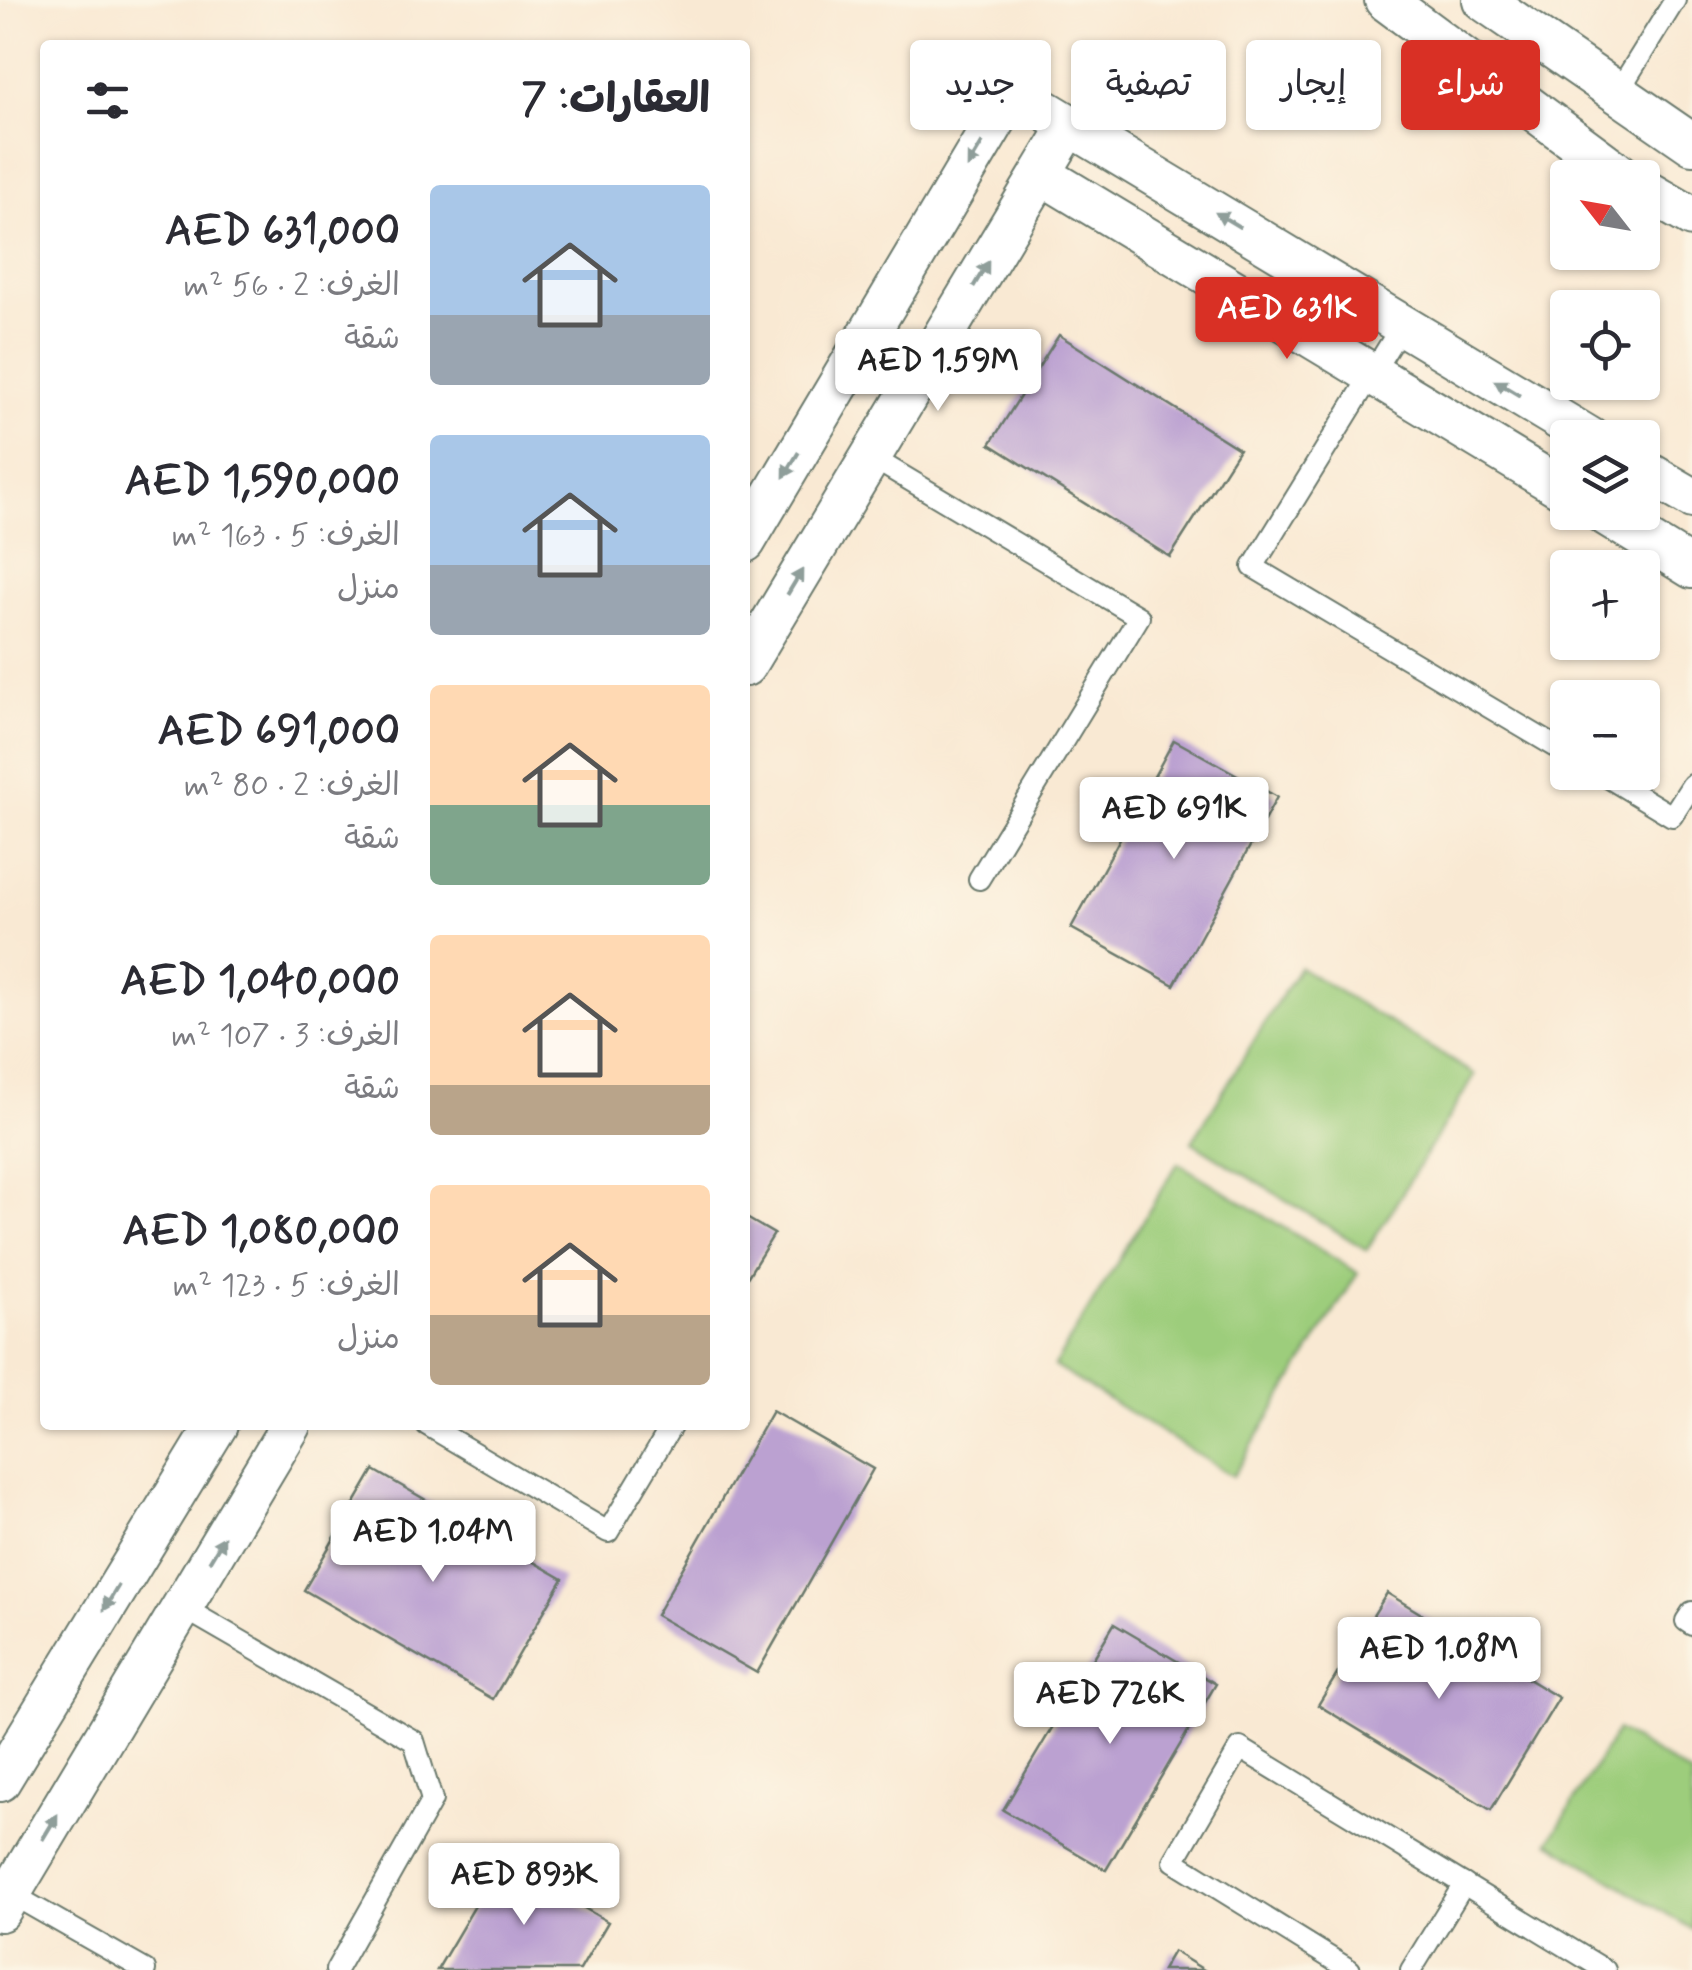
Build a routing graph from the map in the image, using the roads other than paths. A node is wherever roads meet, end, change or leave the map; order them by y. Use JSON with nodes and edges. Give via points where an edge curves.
{"nodes":[{"id":1,"x":1385,"y":0,"type":"edge"},
{"id":2,"x":1482,"y":0,"type":"edge"},
{"id":3,"x":1675,"y":0,"type":"edge"},
{"id":4,"x":1616,"y":95,"type":"junction"},
{"id":5,"x":1070,"y":125,"type":"junction"},
{"id":6,"x":1692,"y":144,"type":"edge"},
{"id":7,"x":1601,"y":160,"type":"edge"},
{"id":8,"x":1041,"y":174,"type":"junction"},
{"id":9,"x":1660,"y":198,"type":"edge"},
{"id":10,"x":1692,"y":217,"type":"edge"},
{"id":11,"x":1402,"y":325,"type":"junction"},
{"id":12,"x":1373,"y":372,"type":"junction"},
{"id":13,"x":1560,"y":420,"type":"edge"},
{"id":14,"x":871,"y":457,"type":"junction"},
{"id":15,"x":1660,"y":479,"type":"edge"},
{"id":16,"x":1550,"y":481,"type":"edge"},
{"id":17,"x":1692,"y":498,"type":"edge"},
{"id":18,"x":1630,"y":530,"type":"edge"},
{"id":19,"x":750,"y":534,"type":"edge"},
{"id":20,"x":1692,"y":568,"type":"edge"},
{"id":21,"x":750,"y":658,"type":"edge"},
{"id":22,"x":1550,"y":743,"type":"edge"},
{"id":23,"x":1692,"y":785,"type":"edge"},
{"id":24,"x":1629,"y":790,"type":"edge"},
{"id":25,"x":979,"y":879,"type":"dead end"},
{"id":26,"x":213,"y":1430,"type":"edge"},
{"id":27,"x":288,"y":1430,"type":"edge"},
{"id":28,"x":435,"y":1430,"type":"edge"},
{"id":29,"x":669,"y":1430,"type":"edge"},
{"id":30,"x":182,"y":1606,"type":"junction"},
{"id":31,"x":1692,"y":1612,"type":"edge"},
{"id":32,"x":1692,"y":1625,"type":"edge"},
{"id":33,"x":0,"y":1781,"type":"edge"},
{"id":34,"x":1464,"y":1884,"type":"junction"},
{"id":35,"x":4,"y":1898,"type":"edge"},
{"id":36,"x":145,"y":1970,"type":"edge"},
{"id":37,"x":336,"y":1970,"type":"edge"},
{"id":38,"x":1350,"y":1970,"type":"edge"},
{"id":39,"x":1411,"y":1970,"type":"edge"},
{"id":40,"x":1605,"y":1970,"type":"edge"}],
"edges":[{"from":1,"to":7,"type":"street"},
{"from":2,"to":4,"type":"street"},
{"from":3,"to":4,"type":"lane"},
{"from":4,"to":6,"type":"street"},
{"from":5,"to":8,"type":"street"},
{"from":11,"to":5,"type":"street","one_way":true},
{"from":5,"to":19,"type":"street","one_way":true,"via":[[1013,91]]},
{"from":8,"to":12,"type":"street"},
{"from":14,"to":8,"type":"street","one_way":true},
{"from":9,"to":10,"type":"street"},
{"from":11,"to":12,"type":"lane"},
{"from":13,"to":11,"type":"street","one_way":true},
{"from":12,"to":16,"type":"street"},
{"from":12,"to":22,"type":"lane","via":[[1254,566]]},
{"from":21,"to":14,"type":"street","one_way":true},
{"from":14,"to":25,"type":"lane","via":[[1139,617]]},
{"from":15,"to":17,"type":"street"},
{"from":18,"to":20,"type":"street"},
{"from":23,"to":24,"type":"lane","via":[[1672,816]]},
{"from":26,"to":33,"type":"street","one_way":true},
{"from":30,"to":27,"type":"street","one_way":true},
{"from":28,"to":29,"type":"lane","via":[[608,1532]]},
{"from":35,"to":30,"type":"street","one_way":true},
{"from":30,"to":37,"type":"lane","via":[[414,1741],[432,1800]]},
{"from":31,"to":32,"type":"lane","via":[[1686,1622]]},
{"from":34,"to":38,"type":"lane","via":[[1240,1748],[1174,1861]]},
{"from":34,"to":39,"type":"lane"},
{"from":34,"to":40,"type":"lane"},
{"from":35,"to":36,"type":"lane"}]}
